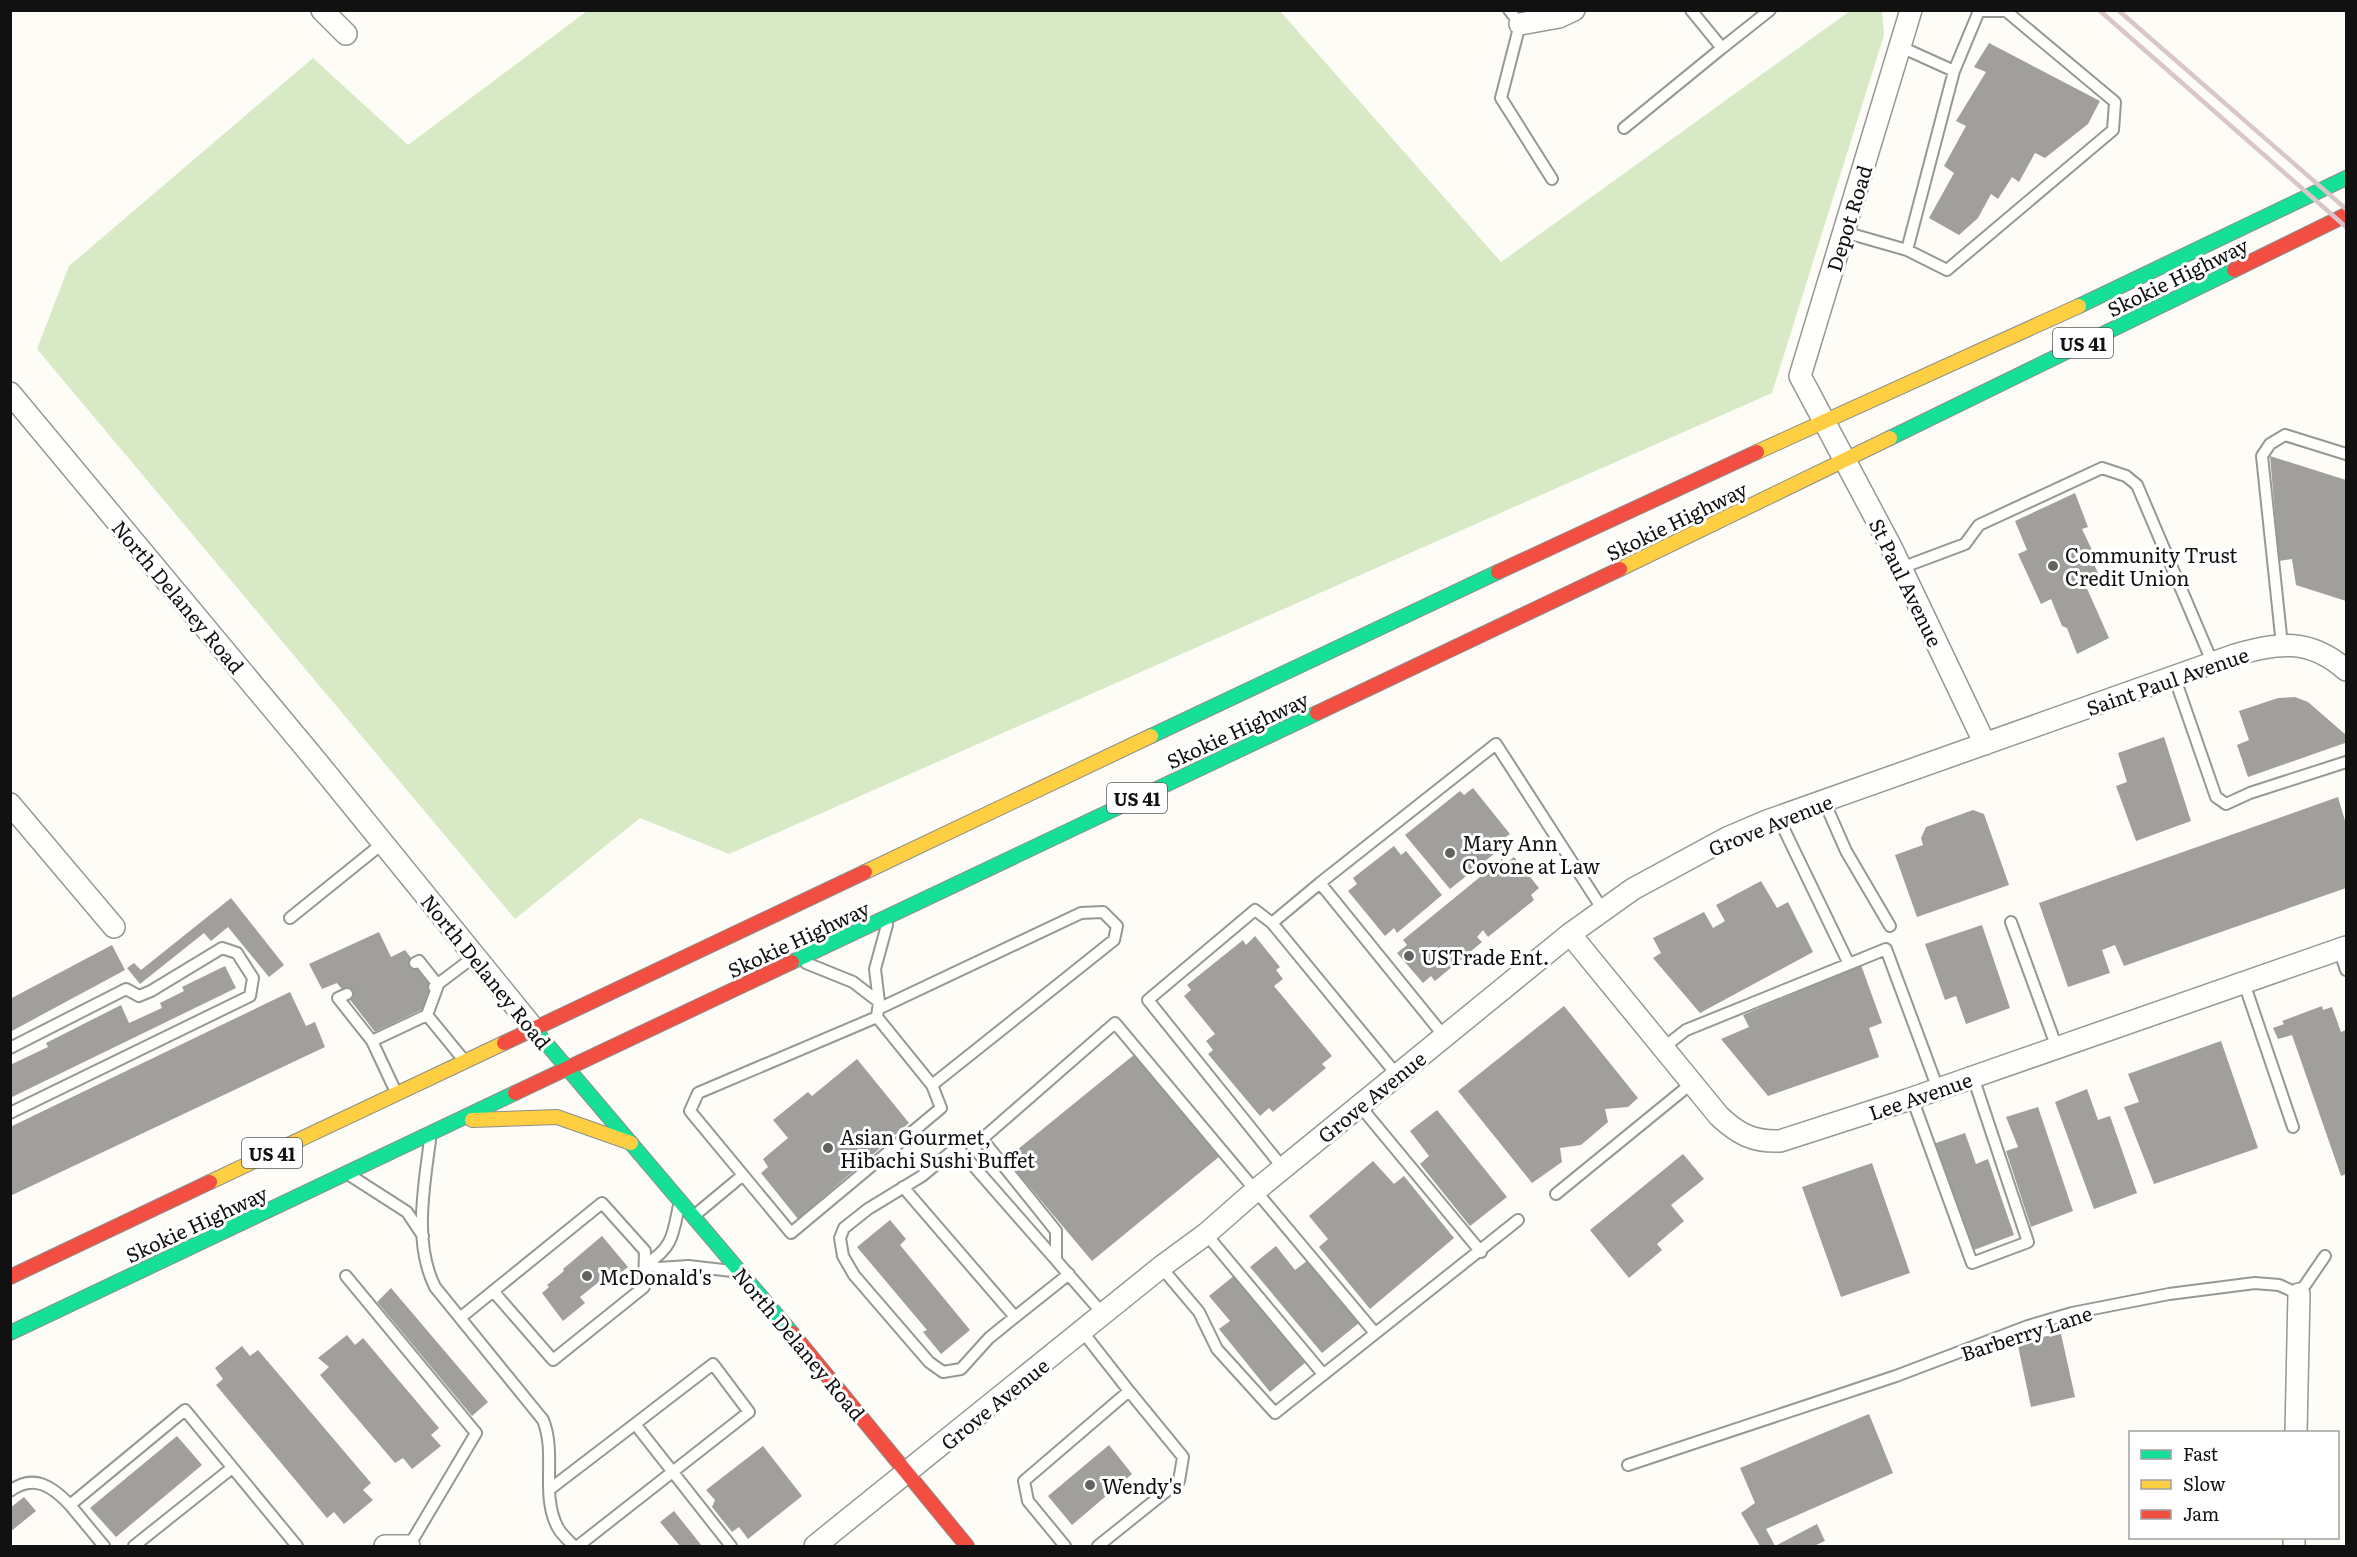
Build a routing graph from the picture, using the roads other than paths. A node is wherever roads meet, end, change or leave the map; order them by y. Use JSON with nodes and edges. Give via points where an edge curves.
{"nodes":[{"id":1,"x":322,"y":10,"type":"edge"},
{"id":2,"x":1574,"y":10,"type":"edge"},
{"id":3,"x":1691,"y":10,"type":"edge"},
{"id":4,"x":1770,"y":10,"type":"edge"},
{"id":5,"x":1911,"y":10,"type":"edge"},
{"id":6,"x":1514,"y":17,"type":"edge"},
{"id":7,"x":346,"y":34,"type":"dead end"},
{"id":8,"x":1901,"y":47,"type":"junction"},
{"id":9,"x":1722,"y":48,"type":"junction"},
{"id":10,"x":1954,"y":71,"type":"junction"},
{"id":11,"x":1624,"y":128,"type":"dead end"},
{"id":12,"x":2346,"y":178,"type":"edge"},
{"id":13,"x":1552,"y":179,"type":"dead end"},
{"id":14,"x":2346,"y":215,"type":"edge"},
{"id":15,"x":1844,"y":231,"type":"junction"},
{"id":16,"x":1907,"y":250,"type":"junction"},
{"id":17,"x":10,"y":393,"type":"edge"},
{"id":18,"x":1825,"y":422,"type":"junction"},
{"id":19,"x":2346,"y":454,"type":"edge"},
{"id":20,"x":1845,"y":459,"type":"junction"},
{"id":21,"x":1901,"y":568,"type":"junction"},
{"id":22,"x":2282,"y":645,"type":"junction"},
{"id":23,"x":2213,"y":664,"type":"junction"},
{"id":24,"x":2346,"y":670,"type":"edge"},
{"id":25,"x":2174,"y":676,"type":"junction"},
{"id":26,"x":1985,"y":744,"type":"junction"},
{"id":27,"x":2346,"y":762,"type":"edge"},
{"id":28,"x":1824,"y":801,"type":"junction"},
{"id":29,"x":10,"y":804,"type":"edge"},
{"id":30,"x":1778,"y":817,"type":"junction"},
{"id":31,"x":383,"y":843,"type":"junction"},
{"id":32,"x":1320,"y":883,"type":"junction"},
{"id":33,"x":1603,"y":910,"type":"junction"},
{"id":34,"x":890,"y":916,"type":"junction"},
{"id":35,"x":290,"y":918,"type":"dead end"},
{"id":36,"x":2011,"y":922,"type":"dead end"},
{"id":37,"x":1272,"y":923,"type":"junction"},
{"id":38,"x":1890,"y":926,"type":"dead end"},
{"id":39,"x":114,"y":927,"type":"dead end"},
{"id":40,"x":1570,"y":934,"type":"junction"},
{"id":41,"x":2343,"y":948,"type":"edge"},
{"id":42,"x":475,"y":956,"type":"junction"},
{"id":43,"x":797,"y":960,"type":"junction"},
{"id":44,"x":415,"y":963,"type":"dead end"},
{"id":45,"x":1850,"y":964,"type":"junction"},
{"id":46,"x":2346,"y":970,"type":"edge"},
{"id":47,"x":2244,"y":982,"type":"junction"},
{"id":48,"x":436,"y":986,"type":"junction"},
{"id":49,"x":346,"y":994,"type":"dead end"},
{"id":50,"x":878,"y":1009,"type":"junction"},
{"id":51,"x":427,"y":1015,"type":"junction"},
{"id":52,"x":534,"y":1029,"type":"junction"},
{"id":53,"x":1444,"y":1036,"type":"junction"},
{"id":54,"x":372,"y":1041,"type":"junction"},
{"id":55,"x":10,"y":1048,"type":"edge"},
{"id":56,"x":1663,"y":1048,"type":"junction"},
{"id":57,"x":2057,"y":1048,"type":"junction"},
{"id":58,"x":466,"y":1061,"type":"junction"},
{"id":59,"x":567,"y":1069,"type":"junction"},
{"id":60,"x":1397,"y":1075,"type":"junction"},
{"id":61,"x":1973,"y":1077,"type":"junction"},
{"id":62,"x":1692,"y":1083,"type":"junction"},
{"id":63,"x":932,"y":1085,"type":"junction"},
{"id":64,"x":1938,"y":1089,"type":"junction"},
{"id":65,"x":397,"y":1094,"type":"junction"},
{"id":66,"x":1912,"y":1098,"type":"junction"},
{"id":67,"x":1360,"y":1106,"type":"junction"},
{"id":68,"x":10,"y":1113,"type":"edge"},
{"id":69,"x":456,"y":1121,"type":"junction"},
{"id":70,"x":2292,"y":1127,"type":"dead end"},
{"id":71,"x":431,"y":1133,"type":"junction"},
{"id":72,"x":631,"y":1143,"type":"junction"},
{"id":73,"x":1283,"y":1168,"type":"junction"},
{"id":74,"x":347,"y":1173,"type":"junction"},
{"id":75,"x":743,"y":1175,"type":"junction"},
{"id":76,"x":903,"y":1187,"type":"junction"},
{"id":77,"x":1255,"y":1191,"type":"junction"},
{"id":78,"x":1556,"y":1194,"type":"dead end"},
{"id":79,"x":680,"y":1201,"type":"junction"},
{"id":80,"x":694,"y":1217,"type":"junction"},
{"id":81,"x":1518,"y":1220,"type":"dead end"},
{"id":82,"x":1206,"y":1234,"type":"junction"},
{"id":83,"x":424,"y":1239,"type":"junction"},
{"id":84,"x":1481,"y":1252,"type":"junction"},
{"id":85,"x":2325,"y":1256,"type":"dead end"},
{"id":86,"x":1056,"y":1260,"type":"junction"},
{"id":87,"x":646,"y":1264,"type":"junction"},
{"id":88,"x":1161,"y":1267,"type":"junction"},
{"id":89,"x":740,"y":1271,"type":"junction"},
{"id":90,"x":1069,"y":1274,"type":"junction"},
{"id":91,"x":346,"y":1276,"type":"dead end"},
{"id":92,"x":10,"y":1277,"type":"edge"},
{"id":93,"x":493,"y":1291,"type":"junction"},
{"id":94,"x":2299,"y":1294,"type":"junction"},
{"id":95,"x":1103,"y":1314,"type":"junction"},
{"id":96,"x":1015,"y":1317,"type":"junction"},
{"id":97,"x":460,"y":1318,"type":"junction"},
{"id":98,"x":1082,"y":1331,"type":"junction"},
{"id":99,"x":10,"y":1333,"type":"edge"},
{"id":100,"x":1376,"y":1333,"type":"junction"},
{"id":101,"x":1323,"y":1374,"type":"junction"},
{"id":102,"x":1129,"y":1391,"type":"junction"},
{"id":103,"x":635,"y":1424,"type":"junction"},
{"id":104,"x":2296,"y":1431,"type":"edge"},
{"id":105,"x":1628,"y":1465,"type":"dead end"},
{"id":106,"x":232,"y":1468,"type":"junction"},
{"id":107,"x":672,"y":1472,"type":"junction"},
{"id":108,"x":907,"y":1473,"type":"junction"},
{"id":109,"x":550,"y":1489,"type":"junction"},
{"id":110,"x":10,"y":1491,"type":"edge"},
{"id":111,"x":70,"y":1505,"type":"junction"},
{"id":112,"x":104,"y":1546,"type":"edge"},
{"id":113,"x":134,"y":1546,"type":"edge"},
{"id":114,"x":297,"y":1546,"type":"edge"},
{"id":115,"x":385,"y":1546,"type":"edge"},
{"id":116,"x":409,"y":1546,"type":"edge"},
{"id":117,"x":576,"y":1546,"type":"edge"},
{"id":118,"x":731,"y":1546,"type":"edge"},
{"id":119,"x":815,"y":1546,"type":"edge"},
{"id":120,"x":967,"y":1546,"type":"edge"},
{"id":121,"x":1065,"y":1546,"type":"edge"},
{"id":122,"x":1098,"y":1546,"type":"edge"}],
"edges":[{"from":1,"to":7,"type":"street"},
{"from":2,"to":6,"type":"street","via":[[1559,17]]},
{"from":3,"to":9,"type":"lane"},
{"from":4,"to":9,"type":"lane"},
{"from":5,"to":8,"type":"street","name":"Depot Road"},
{"from":6,"to":13,"type":"lane","via":[[1501,98]]},
{"from":8,"to":10,"type":"lane"},
{"from":8,"to":15,"type":"street","name":"Depot Road"},
{"from":9,"to":11,"type":"lane"},
{"from":10,"to":16,"type":"lane"},
{"from":10,"to":16,"type":"lane","via":[[1979,11],[2006,11],[2115,102],[2113,130],[1947,270]]},
{"from":12,"to":18,"type":"main road","name":"Skokie Highway","number":"US 41"},
{"from":14,"to":20,"type":"main road","name":"Skokie Highway","number":"US 41"},
{"from":15,"to":16,"type":"lane"},
{"from":15,"to":18,"type":"street","name":"Depot Road","via":[[1800,376]]},
{"from":17,"to":31,"type":"street","name":"North Delaney Road"},
{"from":18,"to":20,"type":"street","name":"St Paul Avenue"},
{"from":18,"to":52,"type":"main road","name":"Skokie Highway","number":"US 41","via":[[1610,519]]},
{"from":19,"to":22,"type":"lane","via":[[2285,435],[2270,444],[2262,456]]},
{"from":20,"to":21,"type":"street","name":"St Paul Avenue"},
{"from":20,"to":34,"type":"main road","name":"Skokie Highway","number":"US 41"},
{"from":21,"to":23,"type":"lane","via":[[1965,544],[1979,525],[2102,468],[2137,485]]},
{"from":21,"to":26,"type":"street","name":"St Paul Avenue"},
{"from":22,"to":23,"type":"street","name":"Saint Paul Avenue","via":[[2268,645]]},
{"from":22,"to":24,"type":"street","name":"Saint Paul Avenue","via":[[2314,649]]},
{"from":23,"to":25,"type":"street","name":"Saint Paul Avenue"},
{"from":25,"to":26,"type":"street","name":"Saint Paul Avenue"},
{"from":25,"to":27,"type":"lane","via":[[2216,797],[2226,804]]},
{"from":26,"to":28,"type":"street","name":"Grove Avenue"},
{"from":28,"to":30,"type":"street","name":"Grove Avenue"},
{"from":28,"to":38,"type":"lane","via":[[1846,851]]},
{"from":29,"to":39,"type":"street"},
{"from":30,"to":33,"type":"street","name":"Grove Avenue","via":[[1727,838],[1643,883]]},
{"from":30,"to":45,"type":"lane"},
{"from":31,"to":35,"type":"lane"},
{"from":31,"to":42,"type":"street","name":"North Delaney Road"},
{"from":32,"to":33,"type":"lane","via":[[1496,744]]},
{"from":32,"to":37,"type":"lane"},
{"from":32,"to":53,"type":"lane"},
{"from":33,"to":40,"type":"street","name":"Grove Avenue"},
{"from":34,"to":43,"type":"main road","name":"Skokie Highway","number":"US 41"},
{"from":34,"to":50,"type":"lane","via":[[875,969]]},
{"from":36,"to":57,"type":"lane"},
{"from":37,"to":60,"type":"lane"},
{"from":37,"to":73,"type":"lane","via":[[1256,910],[1148,1000]]},
{"from":40,"to":53,"type":"street","name":"Grove Avenue"},
{"from":40,"to":56,"type":"street","name":"Lee Avenue"},
{"from":41,"to":46,"type":"lane"},
{"from":41,"to":47,"type":"street","name":"Lee Avenue"},
{"from":42,"to":48,"type":"lane"},
{"from":42,"to":52,"type":"street","name":"North Delaney Road"},
{"from":43,"to":50,"type":"lane","via":[[853,982]]},
{"from":43,"to":59,"type":"main road","name":"Skokie Highway","number":"US 41"},
{"from":44,"to":48,"type":"lane","via":[[419,961]]},
{"from":45,"to":56,"type":"lane","via":[[1686,1030]]},
{"from":45,"to":64,"type":"lane","via":[[1887,949]]},
{"from":47,"to":57,"type":"street","name":"Lee Avenue"},
{"from":47,"to":70,"type":"lane"},
{"from":48,"to":51,"type":"lane"},
{"from":49,"to":54,"type":"lane","via":[[339,998],[361,1020]]},
{"from":50,"to":63,"type":"lane"},
{"from":50,"to":63,"type":"lane","via":[[1081,913],[1103,912],[1118,926],[1114,940]]},
{"from":50,"to":75,"type":"lane","via":[[698,1093],[690,1111]]},
{"from":51,"to":54,"type":"lane"},
{"from":51,"to":58,"type":"lane"},
{"from":52,"to":58,"type":"main road","name":"Skokie Highway","number":"US 41"},
{"from":52,"to":59,"type":"main road","name":"North Delaney Road"},
{"from":53,"to":60,"type":"street","name":"Grove Avenue"},
{"from":54,"to":65,"type":"lane"},
{"from":55,"to":68,"type":"lane","via":[[126,989],[139,996],[151,992],[222,948],[237,953],[253,978],[250,996]]},
{"from":56,"to":62,"type":"street","name":"Lee Avenue"},
{"from":57,"to":61,"type":"street","name":"Lee Avenue"},
{"from":58,"to":65,"type":"main road","name":"Skokie Highway","number":"US 41"},
{"from":59,"to":69,"type":"main road","name":"Skokie Highway","number":"US 41"},
{"from":59,"to":72,"type":"main road","name":"North Delaney Road"},
{"from":60,"to":67,"type":"street","name":"Grove Avenue"},
{"from":61,"to":64,"type":"street","name":"Lee Avenue"},
{"from":61,"to":66,"type":"lane","via":[[2028,1242],[1972,1263]]},
{"from":62,"to":66,"type":"street","name":"Lee Avenue","via":[[1732,1128],[1764,1142],[1780,1141]]},
{"from":62,"to":78,"type":"lane"},
{"from":63,"to":75,"type":"lane","via":[[941,1108],[791,1233]]},
{"from":64,"to":66,"type":"street","name":"Lee Avenue"},
{"from":65,"to":92,"type":"main road","name":"Skokie Highway","number":"US 41"},
{"from":67,"to":73,"type":"street","name":"Grove Avenue"},
{"from":67,"to":84,"type":"lane"},
{"from":69,"to":71,"type":"main road","name":"Skokie Highway","number":"US 41"},
{"from":69,"to":72,"type":"main road","via":[[558,1117]]},
{"from":71,"to":74,"type":"main road","name":"Skokie Highway","number":"US 41"},
{"from":71,"to":83,"type":"lane","via":[[422,1204]]},
{"from":72,"to":79,"type":"main road","name":"North Delaney Road"},
{"from":73,"to":77,"type":"street","name":"Grove Avenue"},
{"from":74,"to":83,"type":"lane","via":[[407,1212]]},
{"from":74,"to":99,"type":"main road","name":"Skokie Highway","number":"US 41"},
{"from":75,"to":80,"type":"lane"},
{"from":76,"to":86,"type":"lane","via":[[957,1147]]},
{"from":76,"to":96,"type":"lane"},
{"from":76,"to":96,"type":"lane","via":[[844,1228],[839,1245],[854,1275],[929,1362],[943,1372],[961,1369]]},
{"from":77,"to":82,"type":"street","name":"Grove Avenue"},
{"from":77,"to":86,"type":"lane","via":[[1115,1023],[981,1139],[1056,1231]]},
{"from":77,"to":100,"type":"lane"},
{"from":79,"to":80,"type":"main road","name":"North Delaney Road"},
{"from":79,"to":87,"type":"lane","via":[[668,1246]]},
{"from":80,"to":89,"type":"main road","name":"North Delaney Road"},
{"from":81,"to":84,"type":"lane"},
{"from":82,"to":88,"type":"street","name":"Grove Avenue"},
{"from":82,"to":101,"type":"lane"},
{"from":83,"to":97,"type":"lane","via":[[427,1271]]},
{"from":84,"to":100,"type":"lane"},
{"from":85,"to":94,"type":"lane"},
{"from":86,"to":90,"type":"lane"},
{"from":87,"to":89,"type":"lane","via":[[659,1268],[688,1266]]},
{"from":87,"to":93,"type":"lane","via":[[645,1251],[602,1203]]},
{"from":87,"to":93,"type":"lane","via":[[644,1287],[553,1360]]},
{"from":88,"to":95,"type":"street","name":"Grove Avenue"},
{"from":88,"to":101,"type":"lane","via":[[1199,1312],[1217,1349],[1275,1413]]},
{"from":89,"to":108,"type":"main road","name":"North Delaney Road"},
{"from":90,"to":95,"type":"lane"},
{"from":90,"to":96,"type":"lane"},
{"from":91,"to":116,"type":"lane","via":[[476,1433]]},
{"from":93,"to":97,"type":"lane"},
{"from":94,"to":104,"type":"street"},
{"from":94,"to":105,"type":"lane","name":"Barberry Lane","via":[[2279,1285],[2255,1282],[2072,1313]]},
{"from":95,"to":98,"type":"street","name":"Grove Avenue"},
{"from":97,"to":109,"type":"lane","via":[[543,1420],[549,1436]]},
{"from":98,"to":102,"type":"lane"},
{"from":98,"to":108,"type":"street","name":"Grove Avenue"},
{"from":100,"to":101,"type":"lane"},
{"from":102,"to":121,"type":"lane","via":[[1024,1481],[1028,1501]]},
{"from":102,"to":122,"type":"lane","via":[[1183,1457],[1179,1481]]},
{"from":103,"to":107,"type":"lane"},
{"from":103,"to":107,"type":"lane","via":[[712,1364],[748,1412]]},
{"from":103,"to":109,"type":"lane"},
{"from":106,"to":111,"type":"lane","via":[[185,1410]]},
{"from":106,"to":113,"type":"lane"},
{"from":106,"to":114,"type":"lane"},
{"from":107,"to":117,"type":"lane"},
{"from":107,"to":118,"type":"lane"},
{"from":108,"to":119,"type":"street","name":"Grove Avenue"},
{"from":108,"to":120,"type":"main road","name":"North Delaney Road"},
{"from":109,"to":117,"type":"lane","via":[[558,1528]]},
{"from":110,"to":111,"type":"lane","via":[[37,1481],[55,1489]]},
{"from":111,"to":112,"type":"lane"},
{"from":115,"to":116,"type":"street"}]}
